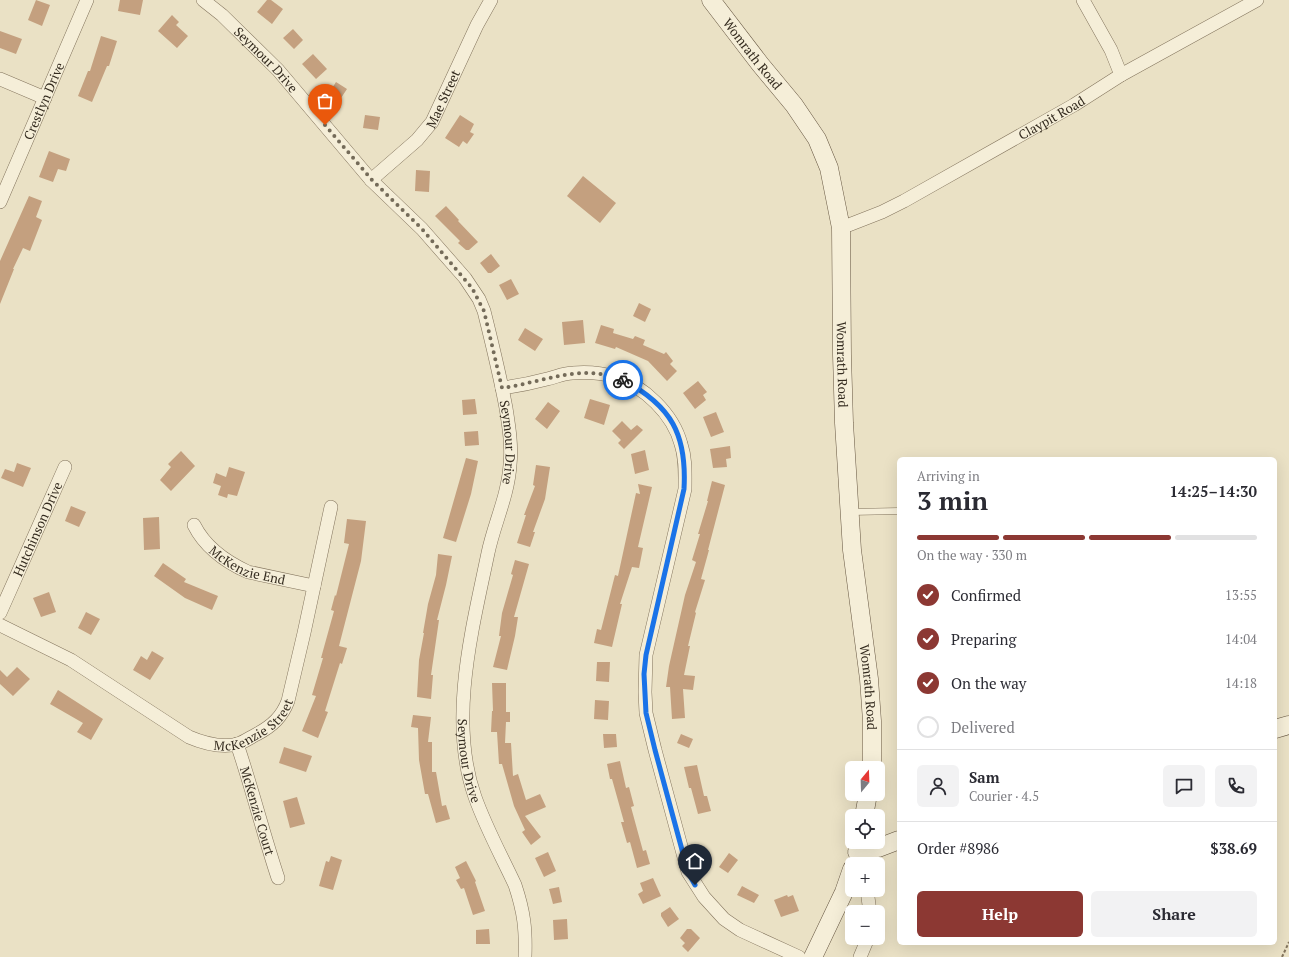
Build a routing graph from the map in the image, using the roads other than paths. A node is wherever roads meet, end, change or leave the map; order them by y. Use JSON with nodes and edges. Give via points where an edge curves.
{"nodes":[{"id":1,"x":87,"y":0,"type":"edge"},
{"id":2,"x":203,"y":0,"type":"edge"},
{"id":3,"x":491,"y":0,"type":"edge"},
{"id":4,"x":711,"y":0,"type":"edge"},
{"id":5,"x":1083,"y":0,"type":"edge"},
{"id":6,"x":1257,"y":0,"type":"edge"},
{"id":7,"x":1121,"y":75,"type":"junction"},
{"id":8,"x":0,"y":79,"type":"edge"},
{"id":9,"x":45,"y":98,"type":"junction"},
{"id":10,"x":372,"y":180,"type":"junction"},
{"id":11,"x":0,"y":202,"type":"edge"},
{"id":12,"x":841,"y":228,"type":"junction"},
{"id":13,"x":502,"y":388,"type":"junction"},
{"id":14,"x":65,"y":467,"type":"dead end"},
{"id":15,"x":331,"y":507,"type":"dead end"},
{"id":16,"x":897,"y":511,"type":"edge"},
{"id":17,"x":850,"y":512,"type":"junction"},
{"id":18,"x":194,"y":525,"type":"dead end"},
{"id":19,"x":314,"y":586,"type":"junction"},
{"id":20,"x":0,"y":613,"type":"edge"},
{"id":21,"x":0,"y":625,"type":"edge"},
{"id":22,"x":1289,"y":726,"type":"edge"},
{"id":23,"x":1277,"y":728,"type":"edge"},
{"id":24,"x":237,"y":744,"type":"junction"},
{"id":25,"x":872,"y":761,"type":"edge"},
{"id":26,"x":897,"y":841,"type":"edge"},
{"id":27,"x":858,"y":856,"type":"edge"},
{"id":28,"x":278,"y":878,"type":"dead end"},
{"id":29,"x":845,"y":889,"type":"edge"},
{"id":30,"x":865,"y":945,"type":"edge"},
{"id":31,"x":525,"y":957,"type":"edge"},
{"id":32,"x":799,"y":957,"type":"edge"},
{"id":33,"x":813,"y":957,"type":"edge"},
{"id":34,"x":860,"y":957,"type":"edge"}],
"edges":[{"from":1,"to":9,"type":"street","name":"Crestlyn Drive"},
{"from":2,"to":10,"type":"street","name":"Seymour Drive","via":[[278,70]]},
{"from":3,"to":10,"type":"street","name":"Mae Street","via":[[432,122],[417,140]]},
{"from":4,"to":12,"type":"street","name":"Womrath Road","via":[[794,105],[817,140],[829,168]]},
{"from":5,"to":7,"type":"street"},
{"from":6,"to":7,"type":"street","name":"Claypit Road"},
{"from":7,"to":12,"type":"street","name":"Claypit Road","via":[[1074,105],[904,201]]},
{"from":8,"to":9,"type":"street"},
{"from":9,"to":11,"type":"street","name":"Crestlyn Drive"},
{"from":10,"to":13,"type":"street","name":"Seymour Drive","via":[[422,229],[472,288],[484,311]]},
{"from":12,"to":17,"type":"street","name":"Womrath Road","via":[[842,355]]},
{"from":13,"to":31,"type":"street","name":"Seymour Drive","via":[[510,435],[510,465],[473,621],[465,678],[463,723],[468,767],[475,797],[520,900],[526,931]]},
{"from":13,"to":32,"type":"street","via":[[571,373],[604,374],[624,381],[647,395],[664,411],[677,432],[684,455],[684,489],[646,655],[646,713],[688,872],[695,885],[724,919],[740,930]]},
{"from":14,"to":20,"type":"street","name":"Hutchinson Drive"},
{"from":15,"to":19,"type":"street","name":"McKenzie Street"},
{"from":16,"to":17,"type":"lane"},
{"from":17,"to":25,"type":"street","name":"Womrath Road","via":[[872,721]]},
{"from":18,"to":19,"type":"street","name":"McKenzie End","via":[[214,551],[241,569]]},
{"from":19,"to":24,"type":"street","name":"McKenzie Street","via":[[285,709],[267,729]]},
{"from":21,"to":24,"type":"street","name":"McKenzie Street","via":[[71,660],[189,737],[209,744]]},
{"from":22,"to":23,"type":"street"},
{"from":24,"to":28,"type":"street","name":"McKenzie Court"},
{"from":26,"to":27,"type":"street"},
{"from":29,"to":33,"type":"street"},
{"from":30,"to":34,"type":"street"}]}
